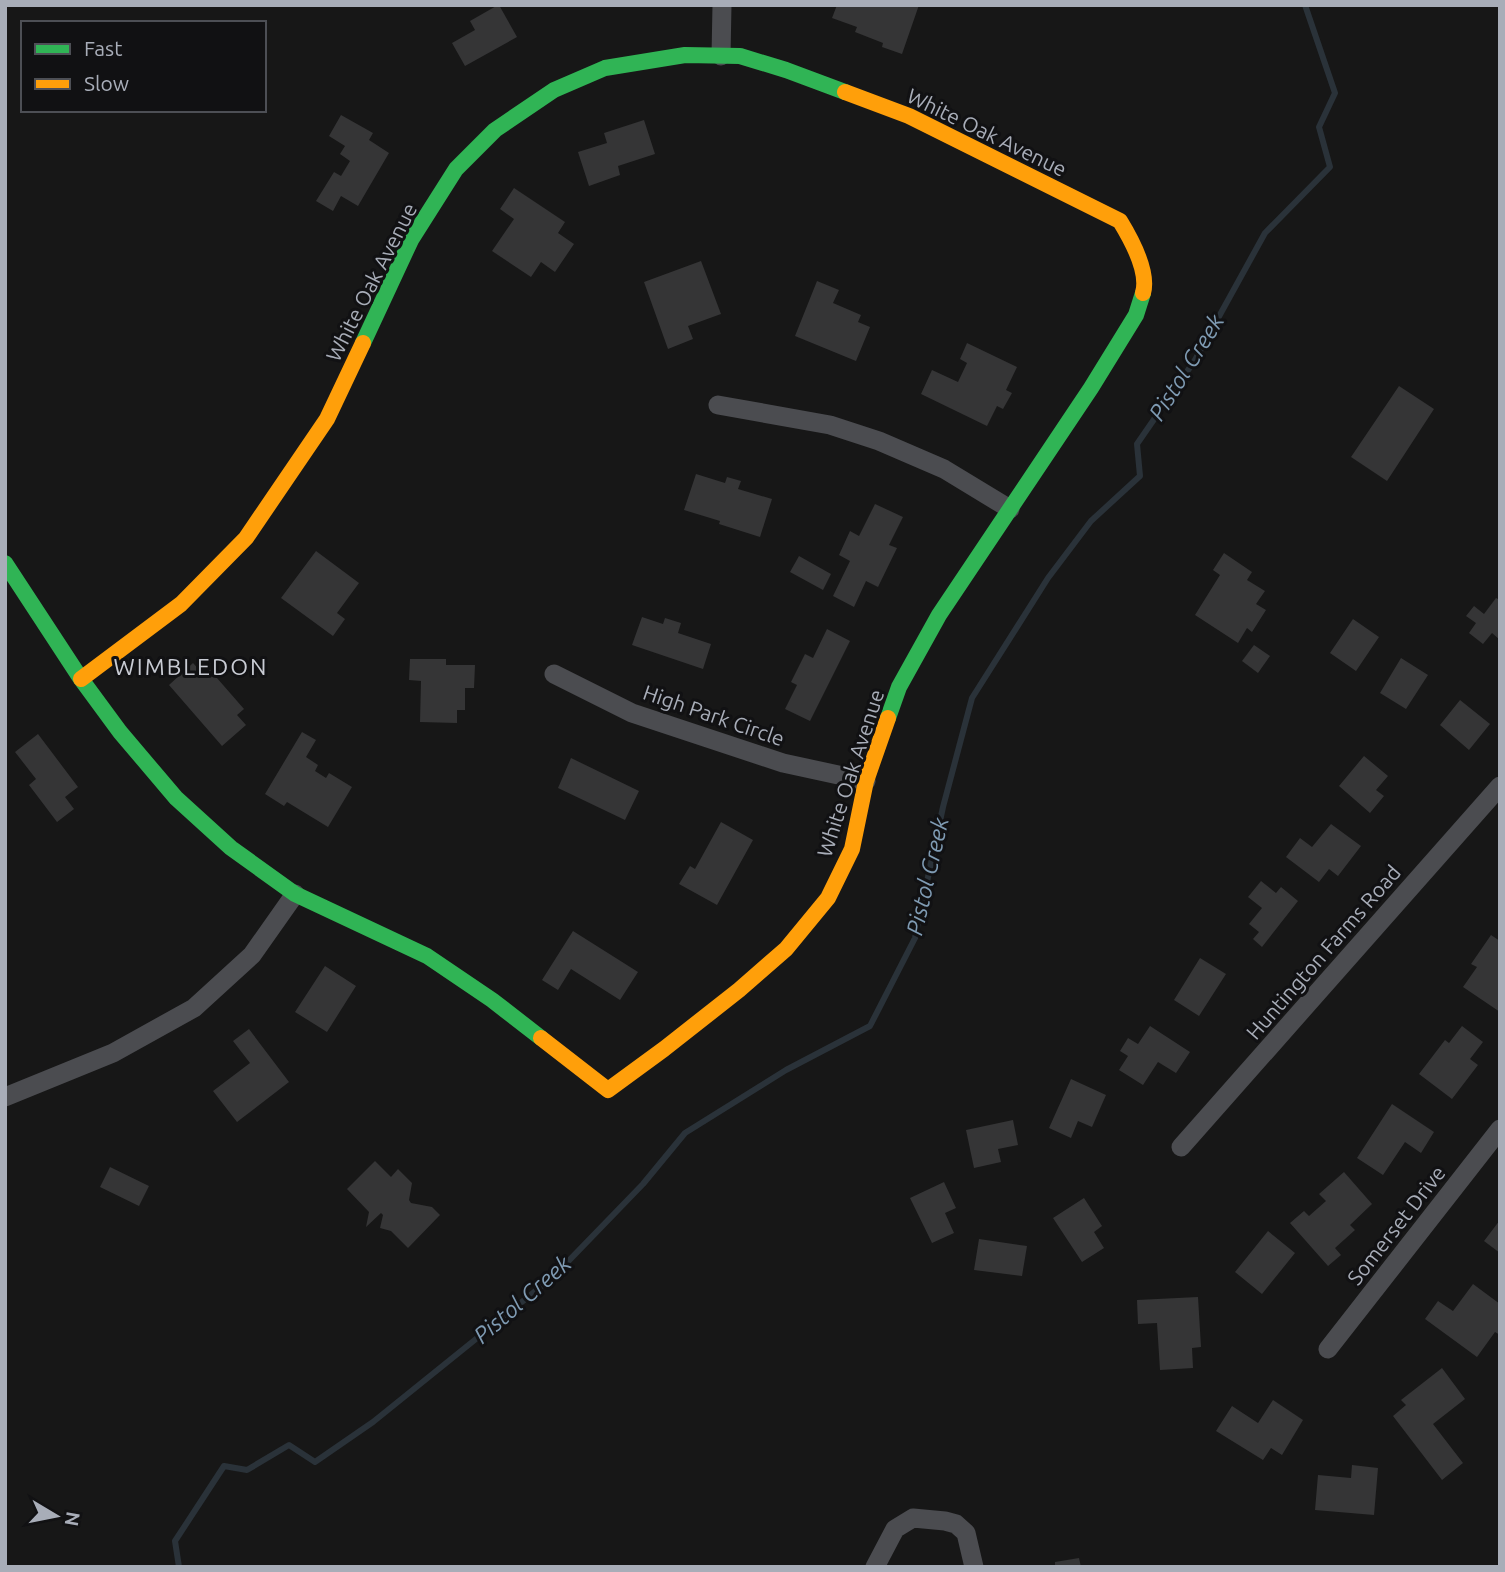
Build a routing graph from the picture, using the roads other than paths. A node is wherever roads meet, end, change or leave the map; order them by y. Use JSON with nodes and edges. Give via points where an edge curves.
{"nodes":[{"id":1,"x":722,"y":5,"type":"edge"},
{"id":2,"x":721,"y":56,"type":"junction"},
{"id":3,"x":718,"y":405,"type":"dead end"},
{"id":4,"x":1010,"y":509,"type":"junction"},
{"id":5,"x":5,"y":563,"type":"edge"},
{"id":6,"x":554,"y":674,"type":"dead end"},
{"id":7,"x":81,"y":679,"type":"junction"},
{"id":8,"x":866,"y":781,"type":"junction"},
{"id":9,"x":1500,"y":786,"type":"edge"},
{"id":10,"x":295,"y":894,"type":"junction"},
{"id":11,"x":5,"y":1097,"type":"edge"},
{"id":12,"x":1500,"y":1129,"type":"edge"},
{"id":13,"x":1181,"y":1147,"type":"dead end"},
{"id":14,"x":1328,"y":1349,"type":"dead end"},
{"id":15,"x":875,"y":1567,"type":"edge"},
{"id":16,"x":974,"y":1567,"type":"edge"}],
"edges":[{"from":1,"to":2,"type":"street"},
{"from":2,"to":4,"type":"street","name":"White Oak Avenue","via":[[740,56],[786,70],[909,116],[1119,221],[1135,245],[1145,285],[1136,315]]},
{"from":2,"to":7,"type":"street","name":"White Oak Avenue","via":[[685,55],[606,68],[554,90],[495,130],[456,169],[411,240],[327,419],[246,538],[181,604]]},
{"from":3,"to":4,"type":"street","via":[[830,425],[879,441],[944,469]]},
{"from":4,"to":8,"type":"street","name":"White Oak Avenue","via":[[939,615],[899,687]]},
{"from":5,"to":7,"type":"street"},
{"from":6,"to":8,"type":"street","name":"High Park Circle","via":[[632,713],[783,763]]},
{"from":7,"to":10,"type":"street","via":[[176,798],[231,848]]},
{"from":8,"to":10,"type":"street","name":"White Oak Avenue","via":[[852,849],[828,898],[786,949],[608,1090],[427,956]]},
{"from":9,"to":13,"type":"street","name":"Huntington Farms Road"},
{"from":10,"to":11,"type":"street","via":[[252,955],[194,1008],[113,1054]]},
{"from":12,"to":14,"type":"street","name":"Somerset Drive"},
{"from":15,"to":16,"type":"street","via":[[895,1529],[913,1518],[956,1524],[966,1534]]}]}
